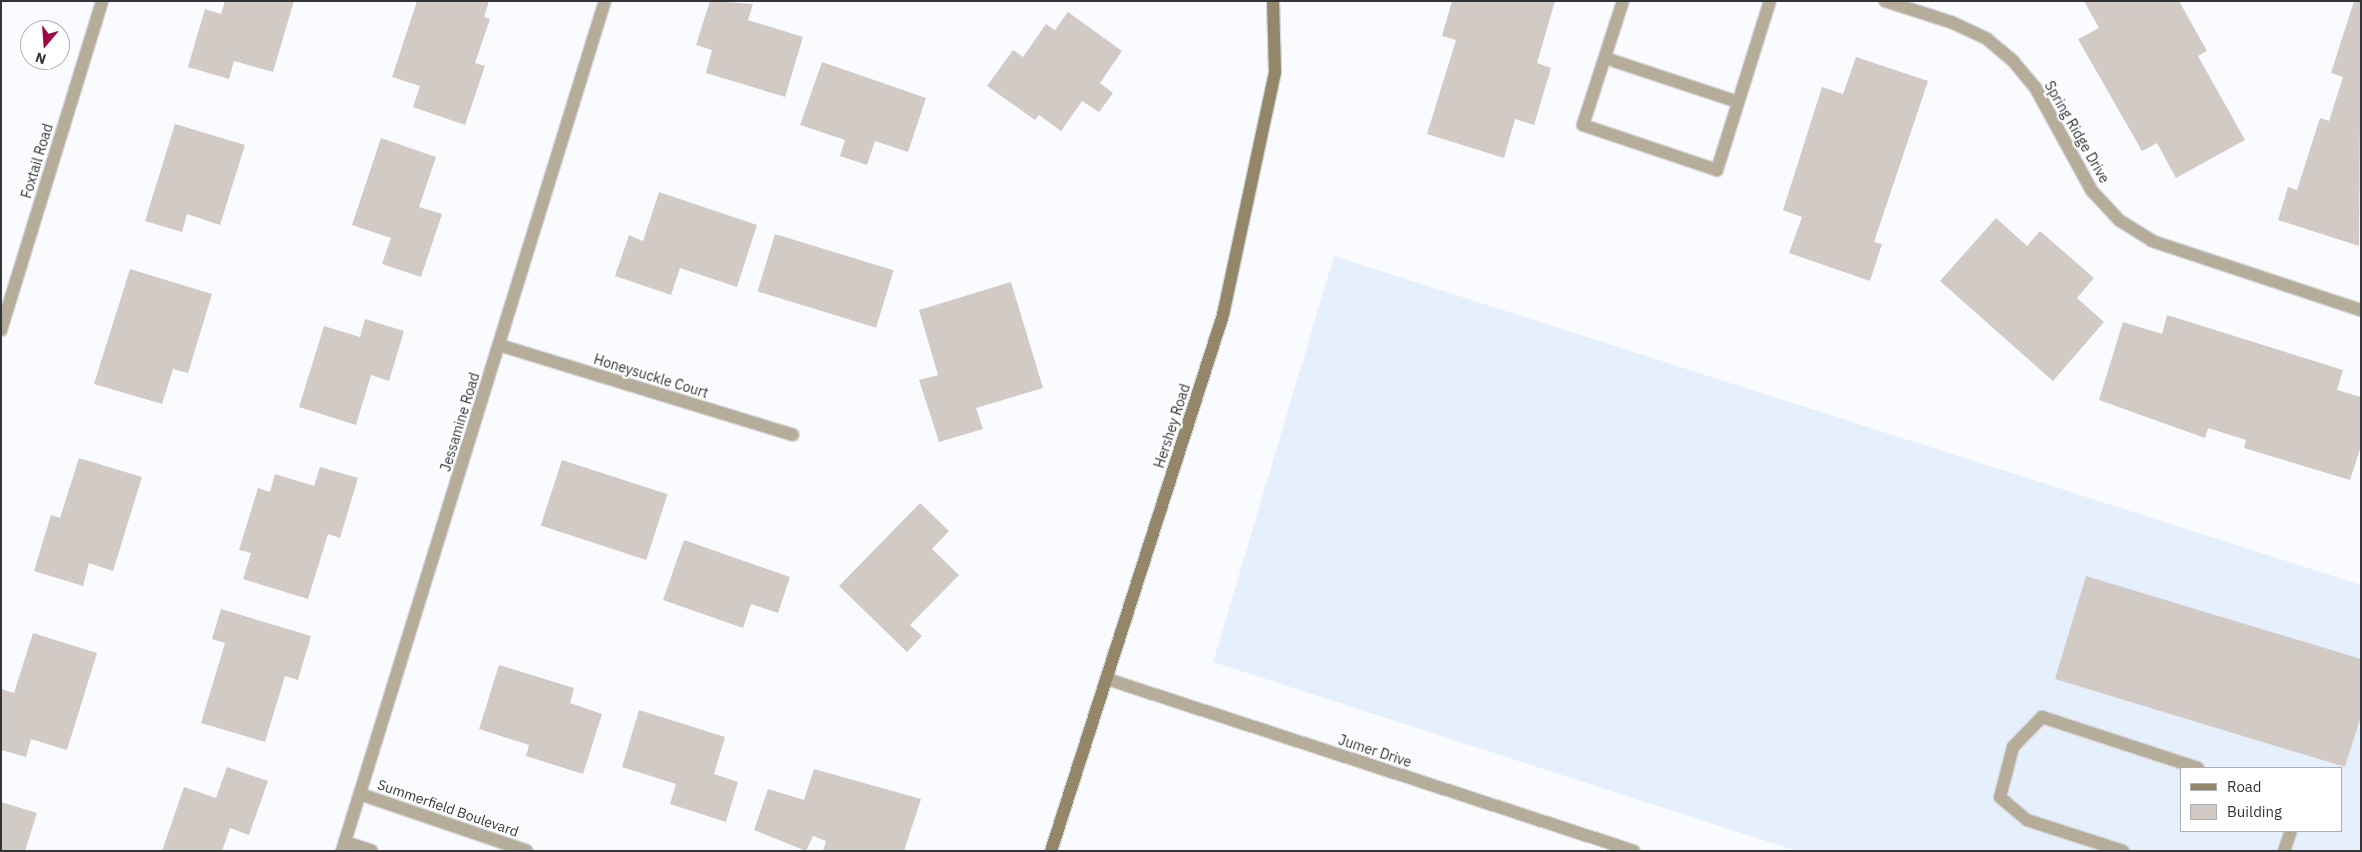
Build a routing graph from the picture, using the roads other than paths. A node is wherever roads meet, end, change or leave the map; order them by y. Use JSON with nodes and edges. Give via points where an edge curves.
{"nodes":[{"id":1,"x":102,"y":1,"type":"edge"},
{"id":2,"x":605,"y":1,"type":"edge"},
{"id":3,"x":1274,"y":1,"type":"edge"},
{"id":4,"x":1623,"y":1,"type":"edge"},
{"id":5,"x":1770,"y":1,"type":"edge"},
{"id":6,"x":1885,"y":1,"type":"edge"},
{"id":7,"x":1605,"y":58,"type":"junction"},
{"id":8,"x":1738,"y":102,"type":"junction"},
{"id":9,"x":2361,"y":310,"type":"edge"},
{"id":10,"x":1,"y":330,"type":"edge"},
{"id":11,"x":499,"y":345,"type":"junction"},
{"id":12,"x":794,"y":435,"type":"dead end"},
{"id":13,"x":1107,"y":679,"type":"junction"},
{"id":14,"x":2195,"y":767,"type":"edge"},
{"id":15,"x":360,"y":794,"type":"junction"},
{"id":16,"x":2291,"y":832,"type":"edge"},
{"id":17,"x":343,"y":846,"type":"edge"},
{"id":18,"x":372,"y":851,"type":"edge"},
{"id":19,"x":527,"y":851,"type":"edge"},
{"id":20,"x":1051,"y":851,"type":"edge"},
{"id":21,"x":1634,"y":851,"type":"edge"},
{"id":22,"x":2123,"y":851,"type":"edge"},
{"id":23,"x":2284,"y":851,"type":"edge"}],
"edges":[{"from":1,"to":10,"type":"street","name":"Foxtail Road"},
{"from":2,"to":11,"type":"street","name":"Jessamine Road"},
{"from":3,"to":13,"type":"main road","name":"Hershey Road","via":[[1275,72],[1223,315]]},
{"from":4,"to":7,"type":"street"},
{"from":5,"to":8,"type":"street"},
{"from":6,"to":9,"type":"street","name":"Spring Ridge Drive","via":[[1951,22],[1987,39],[2013,61],[2035,87],[2092,191],[2152,241]]},
{"from":7,"to":8,"type":"street"},
{"from":7,"to":8,"type":"street","via":[[1583,125],[1717,170]]},
{"from":11,"to":12,"type":"street","name":"Honeysuckle Court"},
{"from":11,"to":15,"type":"street","name":"Jessamine Road"},
{"from":13,"to":20,"type":"main road","name":"Hershey Road"},
{"from":13,"to":21,"type":"street","name":"Jumer Drive"},
{"from":14,"to":22,"type":"street","via":[[2042,717],[2013,747],[2000,797],[2027,820]]},
{"from":15,"to":17,"type":"street","name":"Jessamine Road"},
{"from":15,"to":19,"type":"street","name":"Summerfield Boulevard"},
{"from":16,"to":23,"type":"street"},
{"from":17,"to":18,"type":"street"}]}
